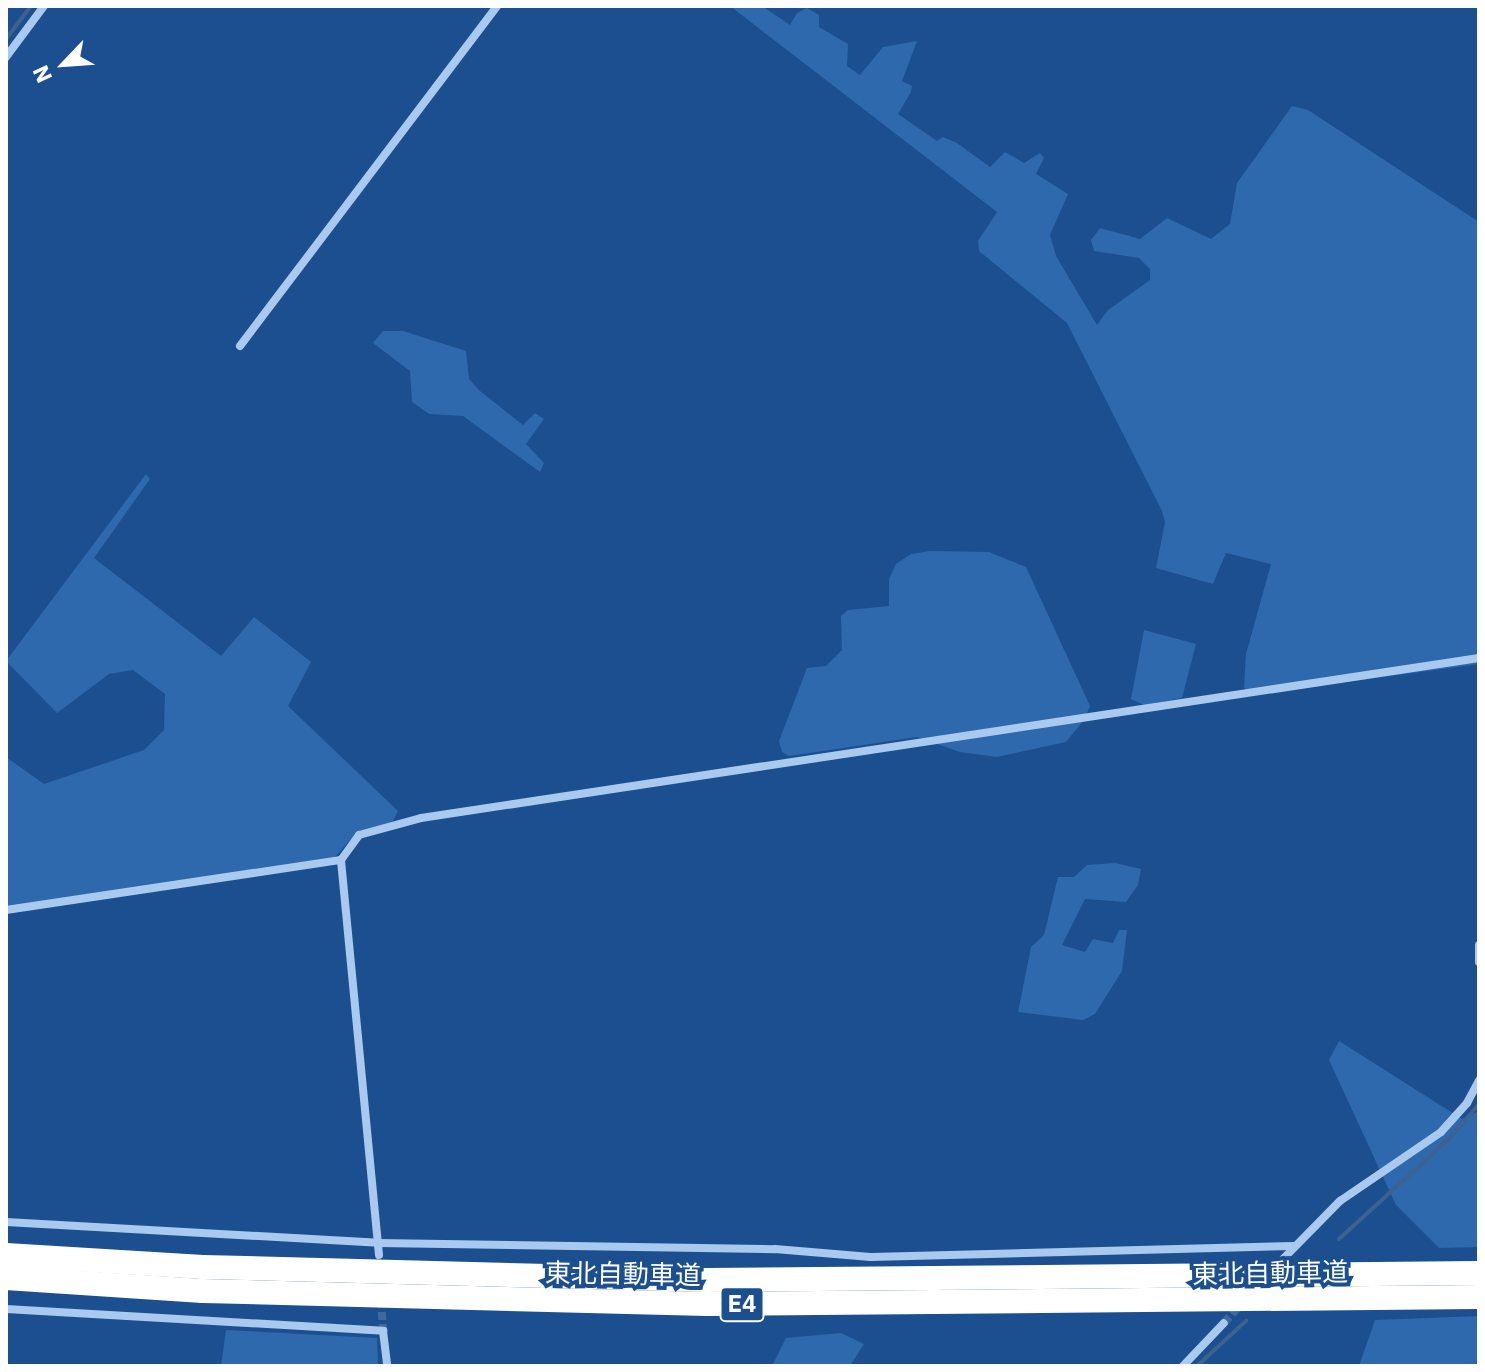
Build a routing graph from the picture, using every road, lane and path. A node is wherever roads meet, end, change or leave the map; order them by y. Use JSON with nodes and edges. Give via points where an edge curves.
{"nodes":[{"id":1,"x":44,"y":6,"type":"edge"},
{"id":2,"x":497,"y":6,"type":"edge"},
{"id":3,"x":6,"y":57,"type":"edge"},
{"id":4,"x":240,"y":346,"type":"dead end"},
{"id":5,"x":1479,"y":658,"type":"edge"},
{"id":6,"x":341,"y":860,"type":"junction"},
{"id":7,"x":6,"y":910,"type":"edge"},
{"id":8,"x":1479,"y":945,"type":"edge"},
{"id":9,"x":1479,"y":962,"type":"edge"},
{"id":10,"x":1479,"y":1080,"type":"edge"},
{"id":11,"x":6,"y":1222,"type":"edge"},
{"id":12,"x":378,"y":1243,"type":"junction"},
{"id":13,"x":1294,"y":1246,"type":"junction"},
{"id":14,"x":6,"y":1255,"type":"edge"},
{"id":15,"x":379,"y":1255,"type":"dead end"},
{"id":16,"x":1280,"y":1262,"type":"dead end"},
{"id":17,"x":1479,"y":1273,"type":"edge"},
{"id":18,"x":6,"y":1278,"type":"edge"},
{"id":19,"x":1479,"y":1297,"type":"edge"},
{"id":20,"x":6,"y":1309,"type":"edge"},
{"id":21,"x":1224,"y":1323,"type":"tunnel mouth"},
{"id":22,"x":387,"y":1366,"type":"edge"},
{"id":23,"x":1183,"y":1366,"type":"edge"}],
"edges":[{"from":1,"to":3,"type":"street"},
{"from":2,"to":4,"type":"street"},
{"from":5,"to":6,"type":"street","via":[[388,824],[359,835]]},
{"from":6,"to":7,"type":"street"},
{"from":6,"to":12,"type":"street"},
{"from":8,"to":9,"type":"street"},
{"from":10,"to":13,"type":"street","via":[[1441,1132],[1340,1201]]},
{"from":11,"to":12,"type":"street"},
{"from":12,"to":13,"type":"street","via":[[775,1249],[871,1257]]},
{"from":12,"to":15,"type":"street"},
{"from":13,"to":16,"type":"street"},
{"from":14,"to":17,"type":"highway","name":"東北自動車道","number":"E4","via":[[203,1267],[706,1280]]},
{"from":18,"to":19,"type":"highway","name":"東北自動車道","number":"E4","via":[[219,1291],[707,1304]]},
{"from":20,"to":22,"type":"street","via":[[383,1331]]},
{"from":21,"to":23,"type":"street"}]}
